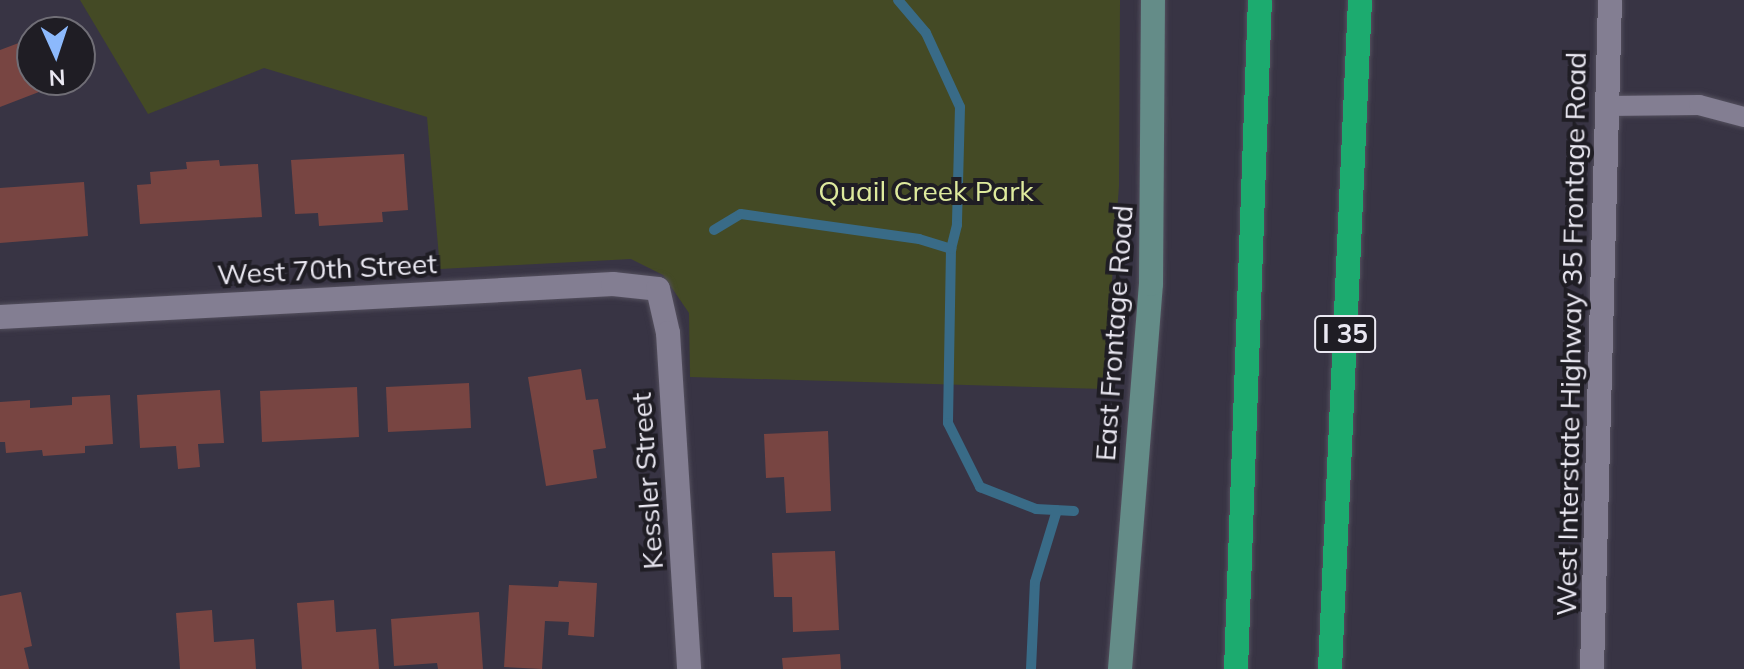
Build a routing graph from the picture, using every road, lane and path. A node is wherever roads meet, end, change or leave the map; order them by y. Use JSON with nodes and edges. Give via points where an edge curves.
{"nodes":[{"id":1,"x":1153,"y":0,"type":"edge"},
{"id":2,"x":1260,"y":0,"type":"edge"},
{"id":3,"x":1360,"y":0,"type":"edge"},
{"id":4,"x":1610,"y":0,"type":"edge"},
{"id":5,"x":1607,"y":106,"type":"junction"},
{"id":6,"x":1744,"y":117,"type":"edge"},
{"id":7,"x":658,"y":289,"type":"joint"},
{"id":8,"x":0,"y":317,"type":"edge"},
{"id":9,"x":689,"y":669,"type":"edge"},
{"id":10,"x":1120,"y":669,"type":"edge"},
{"id":11,"x":1236,"y":669,"type":"edge"},
{"id":12,"x":1330,"y":669,"type":"edge"},
{"id":13,"x":1592,"y":669,"type":"edge"}],
"edges":[{"from":1,"to":10,"type":"street","name":"East Frontage Road","via":[[1151,284]]},
{"from":2,"to":11,"type":"highway"},
{"from":3,"to":12,"type":"highway","number":"I 35"},
{"from":4,"to":5,"type":"street","name":"West Interstate Highway 35 Frontage Road"},
{"from":5,"to":6,"type":"lane","via":[[1699,105]]},
{"from":5,"to":13,"type":"street","name":"West Interstate Highway 35 Frontage Road"},
{"from":7,"to":8,"type":"street","name":"West 70th Street","via":[[613,284]]},
{"from":7,"to":9,"type":"street","name":"Kessler Street","via":[[668,333]]}]}
